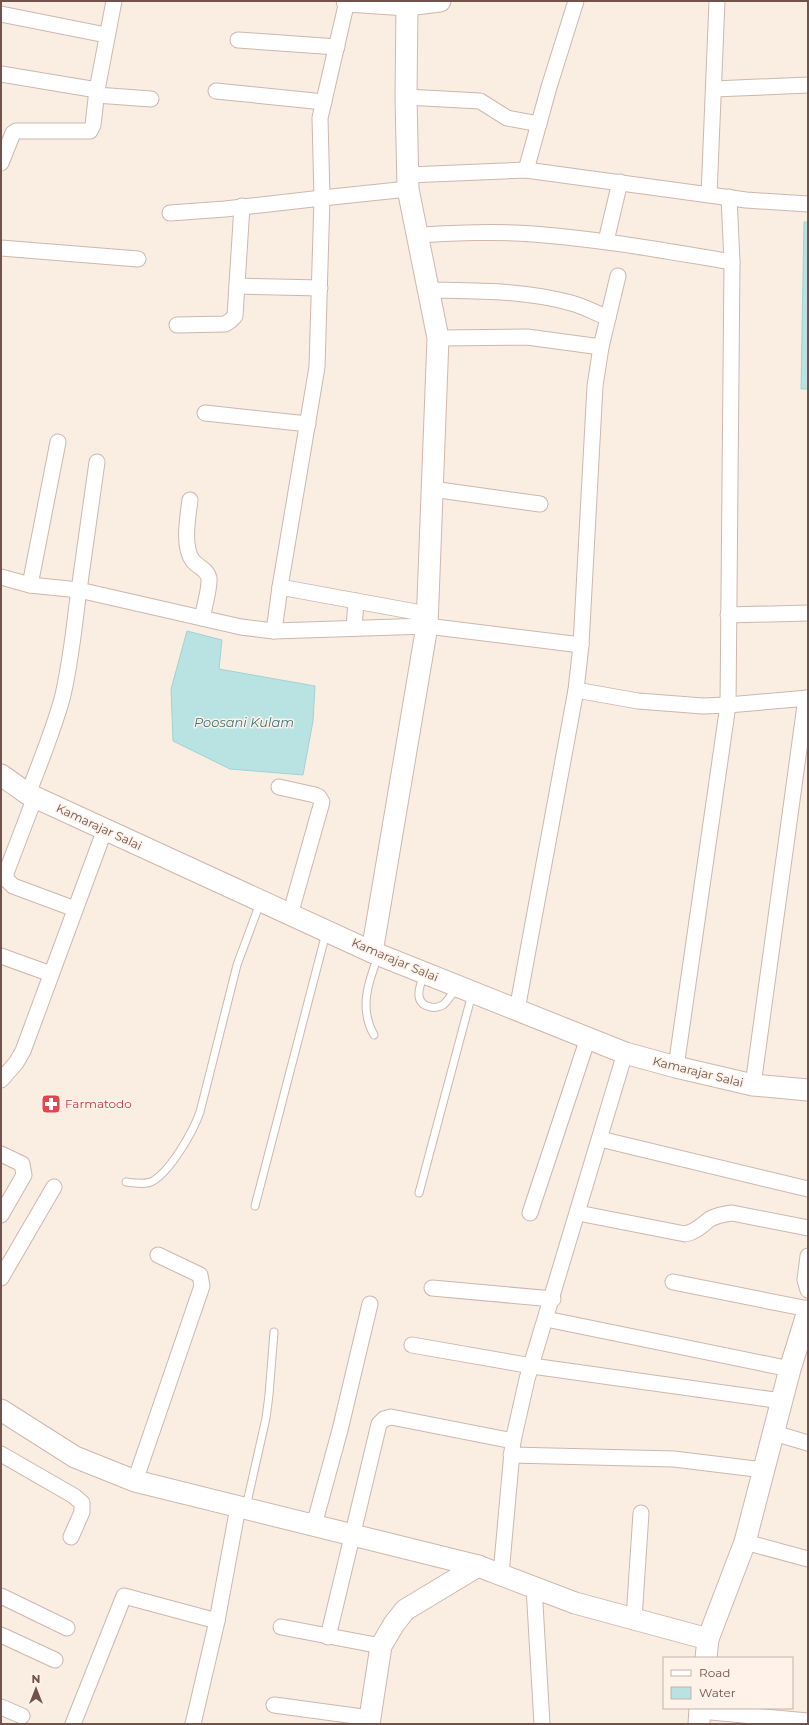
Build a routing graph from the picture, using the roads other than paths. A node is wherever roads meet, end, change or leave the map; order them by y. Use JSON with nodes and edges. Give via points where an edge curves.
{"nodes":[{"id":1,"x":114,"y":1,"type":"edge"},
{"id":2,"x":347,"y":1,"type":"edge"},
{"id":3,"x":440,"y":1,"type":"edge"},
{"id":4,"x":576,"y":1,"type":"edge"},
{"id":5,"x":716,"y":1,"type":"edge"},
{"id":6,"x":410,"y":3,"type":"edge"},
{"id":7,"x":1,"y":14,"type":"edge"},
{"id":8,"x":106,"y":35,"type":"junction"},
{"id":9,"x":238,"y":40,"type":"dead end"},
{"id":10,"x":337,"y":47,"type":"junction"},
{"id":11,"x":1,"y":74,"type":"edge"},
{"id":12,"x":808,"y":85,"type":"edge"},
{"id":13,"x":714,"y":89,"type":"junction"},
{"id":14,"x":216,"y":91,"type":"dead end"},
{"id":15,"x":96,"y":92,"type":"junction"},
{"id":16,"x":406,"y":97,"type":"junction"},
{"id":17,"x":151,"y":99,"type":"dead end"},
{"id":18,"x":324,"y":102,"type":"junction"},
{"id":19,"x":539,"y":124,"type":"junction"},
{"id":20,"x":1,"y":163,"type":"edge"},
{"id":21,"x":526,"y":170,"type":"junction"},
{"id":22,"x":408,"y":182,"type":"junction"},
{"id":23,"x":620,"y":182,"type":"junction"},
{"id":24,"x":708,"y":195,"type":"junction"},
{"id":25,"x":729,"y":197,"type":"junction"},
{"id":26,"x":322,"y":198,"type":"junction"},
{"id":27,"x":808,"y":204,"type":"edge"},
{"id":28,"x":242,"y":206,"type":"junction"},
{"id":29,"x":170,"y":213,"type":"dead end"},
{"id":30,"x":418,"y":235,"type":"junction"},
{"id":31,"x":606,"y":242,"type":"junction"},
{"id":32,"x":1,"y":248,"type":"edge"},
{"id":33,"x":138,"y":259,"type":"dead end"},
{"id":34,"x":732,"y":262,"type":"junction"},
{"id":35,"x":618,"y":276,"type":"dead end"},
{"id":36,"x":237,"y":286,"type":"junction"},
{"id":37,"x":320,"y":288,"type":"junction"},
{"id":38,"x":429,"y":290,"type":"junction"},
{"id":39,"x":608,"y":318,"type":"junction"},
{"id":40,"x":177,"y":325,"type":"dead end"},
{"id":41,"x":438,"y":338,"type":"junction"},
{"id":42,"x":601,"y":347,"type":"junction"},
{"id":43,"x":205,"y":413,"type":"dead end"},
{"id":44,"x":308,"y":424,"type":"junction"},
{"id":45,"x":58,"y":442,"type":"dead end"},
{"id":46,"x":97,"y":462,"type":"dead end"},
{"id":47,"x":432,"y":489,"type":"junction"},
{"id":48,"x":190,"y":500,"type":"dead end"},
{"id":49,"x":540,"y":504,"type":"dead end"},
{"id":50,"x":1,"y":577,"type":"edge"},
{"id":51,"x":30,"y":585,"type":"junction"},
{"id":52,"x":280,"y":587,"type":"junction"},
{"id":53,"x":79,"y":590,"type":"junction"},
{"id":54,"x":356,"y":601,"type":"junction"},
{"id":55,"x":808,"y":612,"type":"edge"},
{"id":56,"x":728,"y":614,"type":"junction"},
{"id":57,"x":202,"y":618,"type":"junction"},
{"id":58,"x":427,"y":620,"type":"junction"},
{"id":59,"x":354,"y":628,"type":"junction"},
{"id":60,"x":274,"y":631,"type":"junction"},
{"id":61,"x":581,"y":645,"type":"junction"},
{"id":62,"x":576,"y":690,"type":"junction"},
{"id":63,"x":807,"y":698,"type":"edge"},
{"id":64,"x":728,"y":705,"type":"junction"},
{"id":65,"x":1,"y":775,"type":"edge"},
{"id":66,"x":279,"y":787,"type":"dead end"},
{"id":67,"x":32,"y":796,"type":"junction"},
{"id":68,"x":105,"y":829,"type":"junction"},
{"id":69,"x":261,"y":901,"type":"junction"},
{"id":70,"x":75,"y":909,"type":"junction"},
{"id":71,"x":290,"y":915,"type":"junction"},
{"id":72,"x":326,"y":931,"type":"junction"},
{"id":73,"x":375,"y":953,"type":"junction"},
{"id":74,"x":1,"y":956,"type":"edge"},
{"id":75,"x":424,"y":973,"type":"junction"},
{"id":76,"x":51,"y":974,"type":"junction"},
{"id":77,"x":465,"y":989,"type":"junction"},
{"id":78,"x":517,"y":1010,"type":"junction"},
{"id":79,"x":374,"y":1035,"type":"dead end"},
{"id":80,"x":588,"y":1038,"type":"junction"},
{"id":81,"x":625,"y":1053,"type":"junction"},
{"id":82,"x":676,"y":1067,"type":"junction"},
{"id":83,"x":1,"y":1080,"type":"edge"},
{"id":84,"x":753,"y":1085,"type":"junction"},
{"id":85,"x":808,"y":1090,"type":"edge"},
{"id":86,"x":600,"y":1140,"type":"junction"},
{"id":87,"x":1,"y":1154,"type":"edge"},
{"id":88,"x":126,"y":1182,"type":"dead end"},
{"id":89,"x":54,"y":1187,"type":"dead end"},
{"id":90,"x":808,"y":1189,"type":"edge"},
{"id":91,"x":419,"y":1193,"type":"dead end"},
{"id":92,"x":255,"y":1206,"type":"dead end"},
{"id":93,"x":578,"y":1213,"type":"junction"},
{"id":94,"x":530,"y":1214,"type":"dead end"},
{"id":95,"x":1,"y":1215,"type":"edge"},
{"id":96,"x":808,"y":1228,"type":"edge"},
{"id":97,"x":158,"y":1255,"type":"dead end"},
{"id":98,"x":808,"y":1256,"type":"edge"},
{"id":99,"x":1,"y":1278,"type":"edge"},
{"id":100,"x":673,"y":1282,"type":"dead end"},
{"id":101,"x":432,"y":1288,"type":"dead end"},
{"id":102,"x":808,"y":1290,"type":"edge"},
{"id":103,"x":553,"y":1299,"type":"junction"},
{"id":104,"x":370,"y":1304,"type":"dead end"},
{"id":105,"x":808,"y":1310,"type":"edge"},
{"id":106,"x":546,"y":1319,"type":"junction"},
{"id":107,"x":274,"y":1332,"type":"dead end"},
{"id":108,"x":412,"y":1345,"type":"dead end"},
{"id":109,"x":532,"y":1366,"type":"junction"},
{"id":110,"x":790,"y":1369,"type":"junction"},
{"id":111,"x":782,"y":1401,"type":"junction"},
{"id":112,"x":1,"y":1410,"type":"edge"},
{"id":113,"x":774,"y":1433,"type":"junction"},
{"id":114,"x":808,"y":1443,"type":"edge"},
{"id":115,"x":512,"y":1448,"type":"junction"},
{"id":116,"x":1,"y":1454,"type":"edge"},
{"id":117,"x":764,"y":1470,"type":"junction"},
{"id":118,"x":135,"y":1481,"type":"junction"},
{"id":119,"x":242,"y":1508,"type":"junction"},
{"id":120,"x":641,"y":1513,"type":"dead end"},
{"id":121,"x":314,"y":1525,"type":"junction"},
{"id":122,"x":352,"y":1534,"type":"junction"},
{"id":123,"x":71,"y":1537,"type":"dead end"},
{"id":124,"x":745,"y":1542,"type":"junction"},
{"id":125,"x":808,"y":1559,"type":"edge"},
{"id":126,"x":478,"y":1566,"type":"junction"},
{"id":127,"x":501,"y":1574,"type":"junction"},
{"id":128,"x":534,"y":1586,"type":"junction"},
{"id":129,"x":1,"y":1596,"type":"edge"},
{"id":130,"x":634,"y":1619,"type":"junction"},
{"id":131,"x":217,"y":1621,"type":"junction"},
{"id":132,"x":67,"y":1628,"type":"dead end"},
{"id":133,"x":282,"y":1628,"type":"dead end"},
{"id":134,"x":1,"y":1635,"type":"edge"},
{"id":135,"x":328,"y":1637,"type":"junction"},
{"id":136,"x":381,"y":1646,"type":"junction"},
{"id":137,"x":707,"y":1648,"type":"edge"},
{"id":138,"x":55,"y":1660,"type":"dead end"},
{"id":139,"x":274,"y":1705,"type":"dead end"},
{"id":140,"x":1,"y":1707,"type":"edge"},
{"id":141,"x":700,"y":1714,"type":"edge"},
{"id":142,"x":22,"y":1716,"type":"dead end"},
{"id":143,"x":369,"y":1721,"type":"edge"},
{"id":144,"x":808,"y":1721,"type":"edge"},
{"id":145,"x":73,"y":1724,"type":"edge"},
{"id":146,"x":193,"y":1724,"type":"edge"},
{"id":147,"x":542,"y":1724,"type":"edge"}],
"edges":[{"from":1,"to":8,"type":"street"},
{"from":2,"to":6,"type":"street"},
{"from":2,"to":10,"type":"street"},
{"from":3,"to":6,"type":"street"},
{"from":4,"to":19,"type":"street"},
{"from":5,"to":13,"type":"street"},
{"from":6,"to":16,"type":"street"},
{"from":7,"to":8,"type":"street"},
{"from":8,"to":15,"type":"street"},
{"from":9,"to":10,"type":"street"},
{"from":10,"to":18,"type":"street"},
{"from":11,"to":15,"type":"street"},
{"from":12,"to":13,"type":"street"},
{"from":13,"to":24,"type":"street"},
{"from":14,"to":18,"type":"street"},
{"from":15,"to":17,"type":"street"},
{"from":15,"to":20,"type":"street","via":[[93,125],[90,131],[16,131]]},
{"from":16,"to":19,"type":"street","via":[[480,101],[507,118]]},
{"from":16,"to":22,"type":"street"},
{"from":18,"to":26,"type":"street","via":[[320,118]]},
{"from":19,"to":21,"type":"street"},
{"from":21,"to":22,"type":"street"},
{"from":21,"to":23,"type":"street"},
{"from":22,"to":26,"type":"street"},
{"from":22,"to":30,"type":"street"},
{"from":23,"to":24,"type":"street"},
{"from":23,"to":31,"type":"street"},
{"from":24,"to":25,"type":"street"},
{"from":25,"to":27,"type":"street"},
{"from":25,"to":34,"type":"street"},
{"from":26,"to":28,"type":"street"},
{"from":26,"to":37,"type":"street"},
{"from":28,"to":29,"type":"street"},
{"from":28,"to":36,"type":"street"},
{"from":30,"to":31,"type":"street","via":[[474,232],[532,234]]},
{"from":30,"to":38,"type":"street"},
{"from":31,"to":34,"type":"street"},
{"from":32,"to":33,"type":"street"},
{"from":34,"to":56,"type":"street"},
{"from":35,"to":39,"type":"street"},
{"from":36,"to":37,"type":"street"},
{"from":36,"to":40,"type":"street","via":[[235,316],[230,321],[225,324]]},
{"from":37,"to":44,"type":"street","via":[[317,367]]},
{"from":38,"to":39,"type":"street","via":[[492,291],[547,297],[573,303]]},
{"from":38,"to":41,"type":"street"},
{"from":39,"to":42,"type":"street"},
{"from":41,"to":42,"type":"street","via":[[527,337]]},
{"from":41,"to":47,"type":"street"},
{"from":42,"to":61,"type":"street","via":[[595,386]]},
{"from":43,"to":44,"type":"street"},
{"from":44,"to":52,"type":"street"},
{"from":45,"to":51,"type":"street"},
{"from":46,"to":53,"type":"street"},
{"from":47,"to":49,"type":"street"},
{"from":47,"to":58,"type":"street"},
{"from":48,"to":57,"type":"street","via":[[188,550],[192,560],[207,571],[209,580]]},
{"from":50,"to":51,"type":"street"},
{"from":51,"to":53,"type":"street"},
{"from":52,"to":54,"type":"street"},
{"from":52,"to":60,"type":"street"},
{"from":53,"to":57,"type":"street"},
{"from":53,"to":67,"type":"street","via":[[72,648],[62,698]]},
{"from":54,"to":58,"type":"street"},
{"from":54,"to":59,"type":"street"},
{"from":55,"to":56,"type":"street"},
{"from":56,"to":64,"type":"street"},
{"from":57,"to":60,"type":"street"},
{"from":58,"to":59,"type":"street"},
{"from":58,"to":61,"type":"street"},
{"from":58,"to":73,"type":"street"},
{"from":59,"to":60,"type":"street"},
{"from":61,"to":62,"type":"street"},
{"from":62,"to":64,"type":"street","via":[[638,702]]},
{"from":62,"to":78,"type":"street"},
{"from":63,"to":64,"type":"street"},
{"from":63,"to":84,"type":"street"},
{"from":64,"to":82,"type":"street"},
{"from":65,"to":67,"type":"street","name":"Kamarajar Salai"},
{"from":66,"to":71,"type":"street","via":[[315,795],[322,802]]},
{"from":67,"to":68,"type":"street","name":"Kamarajar Salai"},
{"from":67,"to":70,"type":"street","via":[[9,862],[6,879],[13,886]]},
{"from":68,"to":69,"type":"street","name":"Kamarajar Salai"},
{"from":68,"to":70,"type":"street"},
{"from":69,"to":71,"type":"street","name":"Kamarajar Salai"},
{"from":69,"to":88,"type":"lane","via":[[237,965],[200,1112],[190,1135],[169,1165],[153,1181]]},
{"from":70,"to":76,"type":"street"},
{"from":71,"to":72,"type":"street","name":"Kamarajar Salai"},
{"from":72,"to":73,"type":"street","name":"Kamarajar Salai"},
{"from":72,"to":92,"type":"lane"},
{"from":73,"to":75,"type":"street","name":"Kamarajar Salai"},
{"from":73,"to":79,"type":"lane","via":[[366,993],[368,1026]]},
{"from":74,"to":76,"type":"street"},
{"from":75,"to":77,"type":"street","name":"Kamarajar Salai"},
{"from":75,"to":77,"type":"lane","via":[[418,994],[420,1002],[426,1006],[442,1006]]},
{"from":76,"to":83,"type":"street","via":[[20,1058]]},
{"from":77,"to":78,"type":"street","name":"Kamarajar Salai"},
{"from":77,"to":91,"type":"lane"},
{"from":78,"to":80,"type":"street","name":"Kamarajar Salai"},
{"from":80,"to":81,"type":"street","name":"Kamarajar Salai"},
{"from":80,"to":94,"type":"street"},
{"from":81,"to":82,"type":"street","name":"Kamarajar Salai"},
{"from":81,"to":86,"type":"street"},
{"from":82,"to":84,"type":"street","name":"Kamarajar Salai"},
{"from":84,"to":85,"type":"street","name":"Kamarajar Salai"},
{"from":86,"to":90,"type":"street"},
{"from":86,"to":93,"type":"street"},
{"from":87,"to":95,"type":"street","via":[[22,1164],[24,1175]]},
{"from":89,"to":99,"type":"street"},
{"from":93,"to":96,"type":"street","via":[[685,1234],[692,1233],[712,1218],[732,1213]]},
{"from":93,"to":103,"type":"street"},
{"from":97,"to":118,"type":"street","via":[[196,1273],[200,1276],[202,1286]]},
{"from":98,"to":102,"type":"street","via":[[804,1280]]},
{"from":100,"to":105,"type":"street"},
{"from":101,"to":103,"type":"street"},
{"from":103,"to":106,"type":"street"},
{"from":104,"to":121,"type":"street","via":[[344,1415]]},
{"from":105,"to":110,"type":"street"},
{"from":106,"to":109,"type":"street"},
{"from":106,"to":110,"type":"street"},
{"from":107,"to":119,"type":"lane","via":[[266,1418]]},
{"from":108,"to":109,"type":"street"},
{"from":109,"to":111,"type":"street"},
{"from":109,"to":115,"type":"street"},
{"from":110,"to":111,"type":"street"},
{"from":111,"to":113,"type":"street"},
{"from":112,"to":118,"type":"street","via":[[75,1458]]},
{"from":113,"to":114,"type":"street"},
{"from":113,"to":117,"type":"street"},
{"from":115,"to":117,"type":"street","via":[[674,1459]]},
{"from":115,"to":122,"type":"street","via":[[391,1417],[384,1419],[379,1424]]},
{"from":115,"to":127,"type":"street"},
{"from":116,"to":123,"type":"street","via":[[82,1503],[82,1512]]},
{"from":117,"to":124,"type":"street"},
{"from":118,"to":119,"type":"street"},
{"from":119,"to":121,"type":"street"},
{"from":119,"to":131,"type":"street"},
{"from":120,"to":130,"type":"street"},
{"from":121,"to":122,"type":"street"},
{"from":122,"to":126,"type":"street"},
{"from":122,"to":135,"type":"street"},
{"from":124,"to":125,"type":"street"},
{"from":124,"to":137,"type":"street"},
{"from":126,"to":127,"type":"street"},
{"from":126,"to":136,"type":"street","via":[[405,1610]]},
{"from":127,"to":128,"type":"street"},
{"from":128,"to":130,"type":"street","via":[[575,1603]]},
{"from":128,"to":147,"type":"street"},
{"from":129,"to":132,"type":"street"},
{"from":130,"to":137,"type":"street"},
{"from":131,"to":145,"type":"street","via":[[124,1596]]},
{"from":131,"to":146,"type":"street"},
{"from":133,"to":135,"type":"street"},
{"from":134,"to":138,"type":"street"},
{"from":135,"to":136,"type":"street"},
{"from":136,"to":143,"type":"street"},
{"from":139,"to":143,"type":"street"},
{"from":140,"to":142,"type":"street"},
{"from":141,"to":144,"type":"street"}]}
